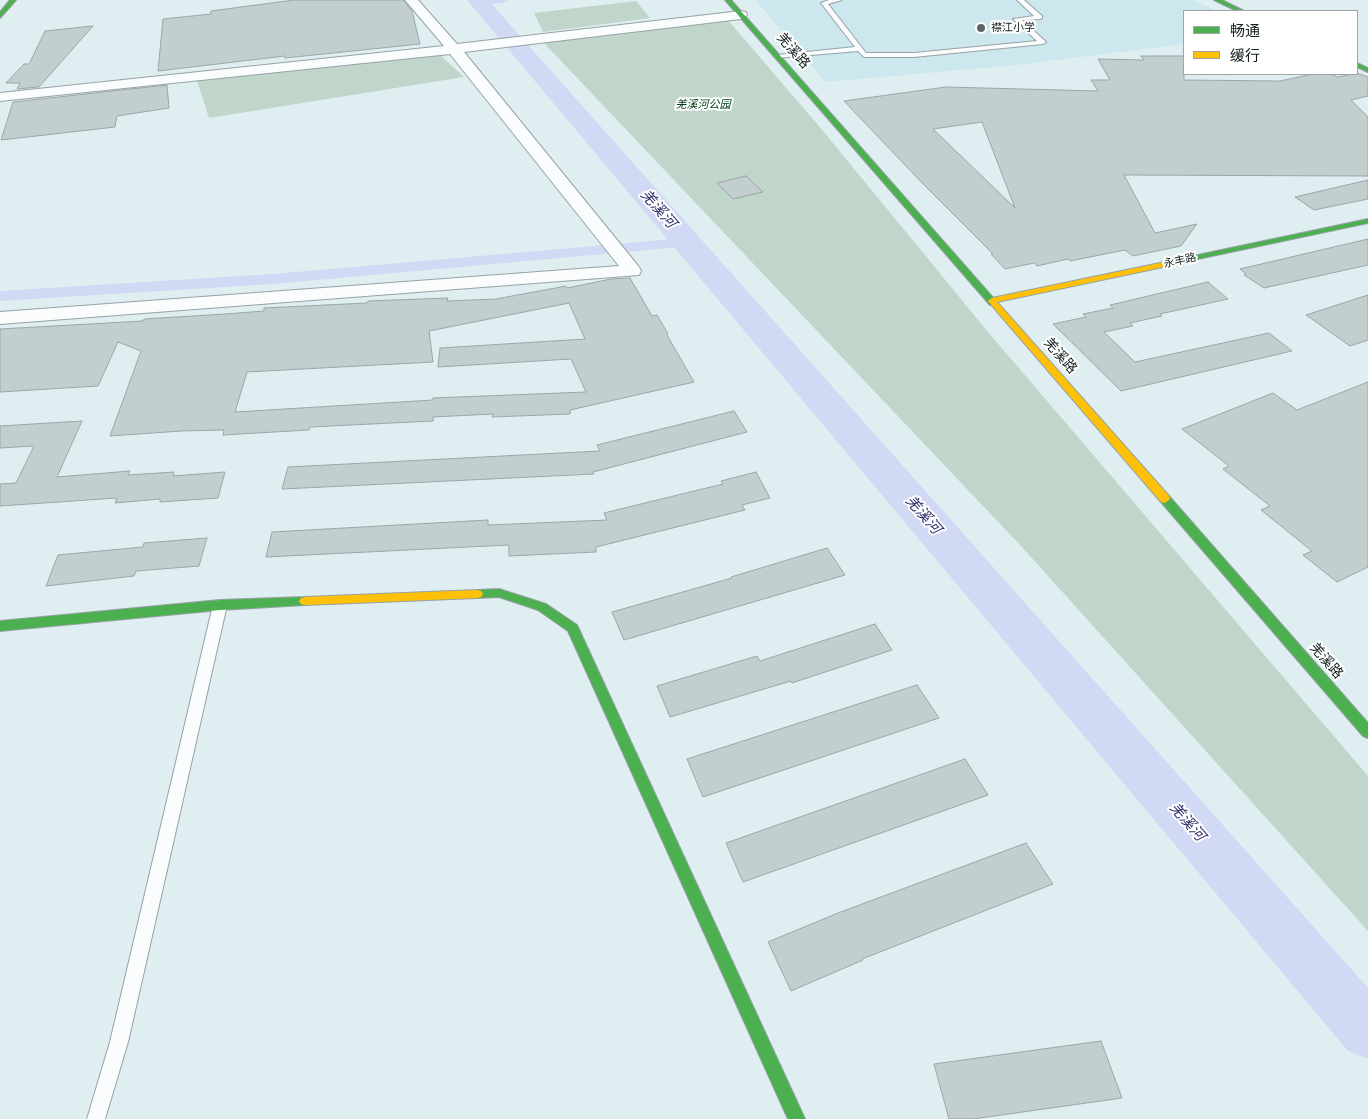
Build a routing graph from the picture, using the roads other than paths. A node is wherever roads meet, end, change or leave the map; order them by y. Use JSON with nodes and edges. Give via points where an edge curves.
{"nodes":[{"id":1,"x":13,"y":0,"type":"edge"},
{"id":2,"x":411,"y":0,"type":"edge"},
{"id":3,"x":728,"y":0,"type":"edge"},
{"id":4,"x":839,"y":0,"type":"edge"},
{"id":5,"x":1020,"y":0,"type":"edge"},
{"id":6,"x":1216,"y":0,"type":"edge"},
{"id":7,"x":1239,"y":10,"type":"edge"},
{"id":8,"x":741,"y":15,"type":"junction"},
{"id":9,"x":0,"y":16,"type":"edge"},
{"id":10,"x":454,"y":49,"type":"junction"},
{"id":11,"x":860,"y":49,"type":"junction"},
{"id":12,"x":778,"y":57,"type":"junction"},
{"id":13,"x":0,"y":97,"type":"edge"},
{"id":14,"x":1368,"y":222,"type":"edge"},
{"id":15,"x":992,"y":301,"type":"junction"},
{"id":16,"x":0,"y":318,"type":"edge"},
{"id":17,"x":220,"y":604,"type":"junction"},
{"id":18,"x":0,"y":626,"type":"edge"},
{"id":19,"x":1368,"y":732,"type":"edge"},
{"id":20,"x":96,"y":1119,"type":"edge"},
{"id":21,"x":797,"y":1119,"type":"edge"}],
"edges":[{"from":1,"to":9,"type":"street"},
{"from":2,"to":10,"type":"street"},
{"from":3,"to":8,"type":"street","name":"羌溪路"},
{"from":4,"to":11,"type":"lane","via":[[824,3]]},
{"from":5,"to":11,"type":"lane","via":[[1040,17],[1016,19],[1043,42],[914,56],[864,55]]},
{"from":6,"to":7,"type":"street"},
{"from":8,"to":10,"type":"street"},
{"from":8,"to":12,"type":"street","name":"羌溪路"},
{"from":10,"to":13,"type":"street"},
{"from":10,"to":16,"type":"street","via":[[632,271]]},
{"from":11,"to":12,"type":"lane"},
{"from":12,"to":15,"type":"street","name":"羌溪路"},
{"from":14,"to":15,"type":"street","name":"永丰路"},
{"from":15,"to":19,"type":"street","name":"羌溪路"},
{"from":17,"to":18,"type":"street"},
{"from":17,"to":20,"type":"lane","via":[[119,1042]]},
{"from":17,"to":21,"type":"street","via":[[499,593],[542,607],[573,628]]}]}
